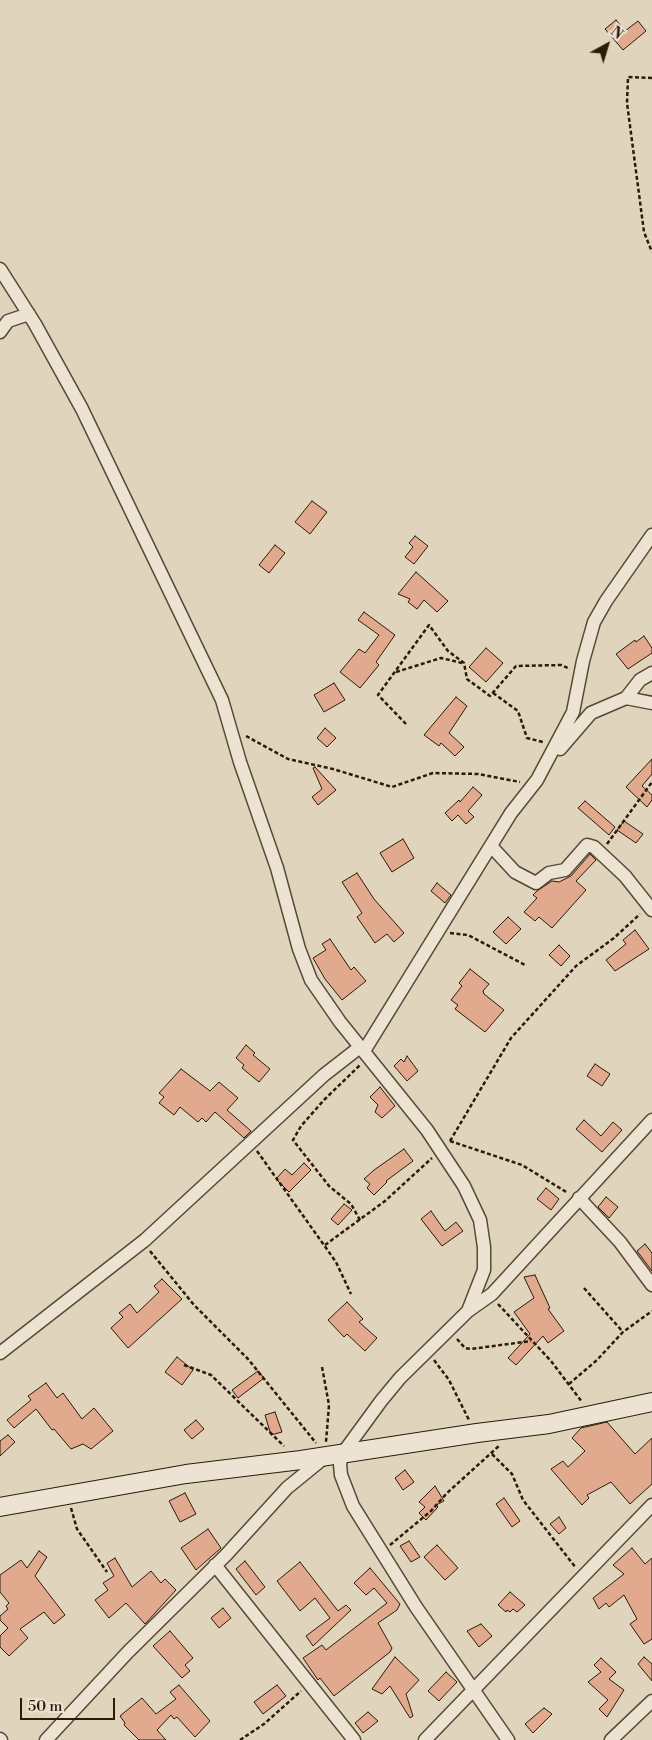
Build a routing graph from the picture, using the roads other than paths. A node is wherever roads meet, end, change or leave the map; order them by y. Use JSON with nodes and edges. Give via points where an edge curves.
{"nodes":[{"id":1,"x":0,"y":269,"type":"edge"},
{"id":2,"x":29,"y":314,"type":"junction"},
{"id":3,"x":0,"y":332,"type":"edge"},
{"id":4,"x":652,"y":535,"type":"edge"},
{"id":5,"x":652,"y":673,"type":"edge"},
{"id":6,"x":626,"y":698,"type":"junction"},
{"id":7,"x":652,"y":703,"type":"edge"},
{"id":8,"x":535,"y":782,"type":"junction"},
{"id":9,"x":491,"y":846,"type":"junction"},
{"id":10,"x":650,"y":908,"type":"edge"},
{"id":11,"x":365,"y":1052,"type":"junction"},
{"id":12,"x":652,"y":1120,"type":"edge"},
{"id":13,"x":579,"y":1198,"type":"junction"},
{"id":14,"x":652,"y":1285,"type":"edge"},
{"id":15,"x":468,"y":1311,"type":"junction"},
{"id":16,"x":0,"y":1353,"type":"edge"},
{"id":17,"x":652,"y":1402,"type":"edge"},
{"id":18,"x":332,"y":1454,"type":"junction"},
{"id":19,"x":652,"y":1505,"type":"edge"},
{"id":20,"x":0,"y":1507,"type":"edge"},
{"id":21,"x":215,"y":1565,"type":"junction"},
{"id":22,"x":472,"y":1691,"type":"junction"},
{"id":23,"x":652,"y":1701,"type":"edge"},
{"id":24,"x":46,"y":1740,"type":"edge"},
{"id":25,"x":354,"y":1740,"type":"edge"},
{"id":26,"x":425,"y":1740,"type":"edge"},
{"id":27,"x":508,"y":1740,"type":"edge"},
{"id":28,"x":611,"y":1740,"type":"edge"}],
"edges":[{"from":1,"to":2,"type":"street"},
{"from":2,"to":3,"type":"street","via":[[8,321]]},
{"from":2,"to":11,"type":"street","via":[[82,409],[222,700],[308,972],[340,1022]]},
{"from":4,"to":8,"type":"street","via":[[594,622],[573,712]]},
{"from":5,"to":6,"type":"street","via":[[640,680]]},
{"from":6,"to":7,"type":"street"},
{"from":6,"to":8,"type":"street","via":[[591,713]]},
{"from":8,"to":9,"type":"street"},
{"from":9,"to":10,"type":"street","via":[[515,872],[536,884],[549,873],[566,870],[587,845],[594,847],[625,876]]},
{"from":9,"to":11,"type":"street"},
{"from":11,"to":15,"type":"street","via":[[428,1132],[464,1186],[480,1220],[484,1270]]},
{"from":11,"to":16,"type":"street","via":[[324,1075],[145,1240]]},
{"from":12,"to":13,"type":"street"},
{"from":13,"to":14,"type":"street","via":[[620,1242]]},
{"from":13,"to":15,"type":"street","via":[[492,1294]]},
{"from":15,"to":18,"type":"street"},
{"from":17,"to":18,"type":"street","via":[[592,1416]]},
{"from":18,"to":20,"type":"street","via":[[186,1474]]},
{"from":18,"to":21,"type":"street","via":[[287,1488]]},
{"from":18,"to":22,"type":"street","via":[[340,1464],[353,1506]]},
{"from":19,"to":22,"type":"street"},
{"from":21,"to":24,"type":"street"},
{"from":21,"to":25,"type":"street"},
{"from":22,"to":26,"type":"street"},
{"from":22,"to":27,"type":"street"},
{"from":23,"to":28,"type":"street"}]}
